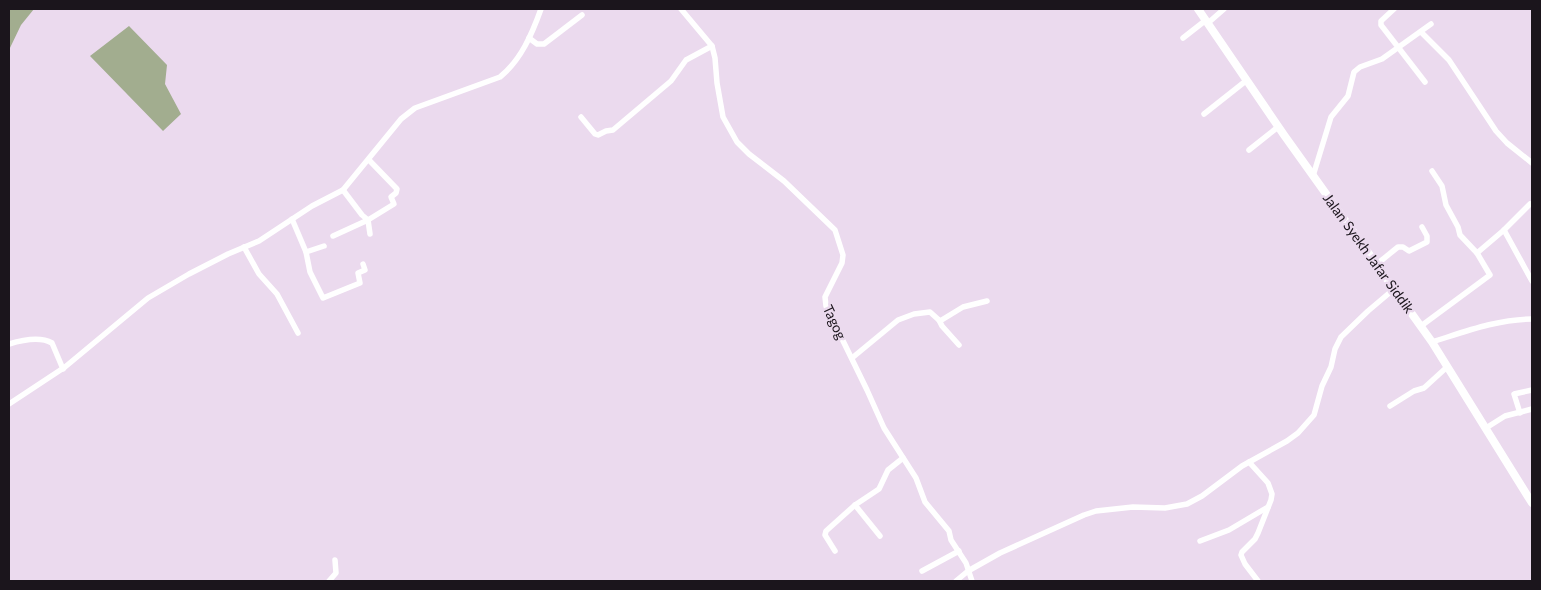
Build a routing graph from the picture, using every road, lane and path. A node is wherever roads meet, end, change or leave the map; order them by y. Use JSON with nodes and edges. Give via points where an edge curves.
{"nodes":[{"id":1,"x":541,"y":9,"type":"edge"},
{"id":2,"x":681,"y":9,"type":"edge"},
{"id":3,"x":1198,"y":9,"type":"edge"},
{"id":4,"x":1224,"y":9,"type":"edge"},
{"id":5,"x":1394,"y":9,"type":"edge"},
{"id":6,"x":582,"y":15,"type":"dead end"},
{"id":7,"x":1207,"y":21,"type":"junction"},
{"id":8,"x":1431,"y":24,"type":"dead end"},
{"id":9,"x":1421,"y":32,"type":"junction"},
{"id":10,"x":529,"y":38,"type":"junction"},
{"id":11,"x":1183,"y":38,"type":"dead end"},
{"id":12,"x":712,"y":46,"type":"junction"},
{"id":13,"x":1398,"y":47,"type":"junction"},
{"id":14,"x":1246,"y":80,"type":"junction"},
{"id":15,"x":1425,"y":82,"type":"dead end"},
{"id":16,"x":1204,"y":114,"type":"dead end"},
{"id":17,"x":581,"y":117,"type":"dead end"},
{"id":18,"x":1278,"y":126,"type":"junction"},
{"id":19,"x":1249,"y":150,"type":"dead end"},
{"id":20,"x":369,"y":160,"type":"junction"},
{"id":21,"x":1532,"y":163,"type":"edge"},
{"id":22,"x":1432,"y":171,"type":"dead end"},
{"id":23,"x":1313,"y":176,"type":"junction"},
{"id":24,"x":343,"y":190,"type":"junction"},
{"id":25,"x":1530,"y":204,"type":"dead end"},
{"id":26,"x":292,"y":219,"type":"junction"},
{"id":27,"x":368,"y":220,"type":"junction"},
{"id":28,"x":1422,"y":227,"type":"dead end"},
{"id":29,"x":1504,"y":230,"type":"junction"},
{"id":30,"x":370,"y":234,"type":"dead end"},
{"id":31,"x":333,"y":236,"type":"dead end"},
{"id":32,"x":324,"y":246,"type":"dead end"},
{"id":33,"x":244,"y":247,"type":"junction"},
{"id":34,"x":306,"y":252,"type":"junction"},
{"id":35,"x":1477,"y":253,"type":"junction"},
{"id":36,"x":363,"y":264,"type":"dead end"},
{"id":37,"x":1377,"y":264,"type":"junction"},
{"id":38,"x":1532,"y":281,"type":"edge"},
{"id":39,"x":1394,"y":289,"type":"junction"},
{"id":40,"x":987,"y":301,"type":"dead end"},
{"id":41,"x":1532,"y":319,"type":"edge"},
{"id":42,"x":939,"y":320,"type":"junction"},
{"id":43,"x":1421,"y":326,"type":"junction"},
{"id":44,"x":298,"y":333,"type":"dead end"},
{"id":45,"x":1432,"y":342,"type":"junction"},
{"id":46,"x":9,"y":344,"type":"edge"},
{"id":47,"x":959,"y":345,"type":"dead end"},
{"id":48,"x":852,"y":358,"type":"junction"},
{"id":49,"x":1447,"y":367,"type":"junction"},
{"id":50,"x":64,"y":369,"type":"junction"},
{"id":51,"x":1532,"y":390,"type":"edge"},
{"id":52,"x":9,"y":404,"type":"edge"},
{"id":53,"x":1390,"y":406,"type":"dead end"},
{"id":54,"x":1532,"y":408,"type":"edge"},
{"id":55,"x":1520,"y":413,"type":"junction"},
{"id":56,"x":1486,"y":428,"type":"junction"},
{"id":57,"x":903,"y":458,"type":"junction"},
{"id":58,"x":1249,"y":462,"type":"junction"},
{"id":59,"x":1532,"y":503,"type":"edge"},
{"id":60,"x":855,"y":505,"type":"junction"},
{"id":61,"x":1268,"y":507,"type":"junction"},
{"id":62,"x":880,"y":536,"type":"dead end"},
{"id":63,"x":1200,"y":541,"type":"dead end"},
{"id":64,"x":835,"y":551,"type":"dead end"},
{"id":65,"x":959,"y":551,"type":"junction"},
{"id":66,"x":335,"y":560,"type":"dead end"},
{"id":67,"x":922,"y":571,"type":"dead end"},
{"id":68,"x":968,"y":571,"type":"junction"},
{"id":69,"x":329,"y":581,"type":"edge"},
{"id":70,"x":956,"y":581,"type":"edge"},
{"id":71,"x":972,"y":581,"type":"edge"},
{"id":72,"x":1258,"y":581,"type":"edge"}],
"edges":[{"from":1,"to":10,"type":"street"},
{"from":2,"to":12,"type":"street"},
{"from":3,"to":7,"type":"main road","name":"Jalan Syekh Jafar Siddik"},
{"from":4,"to":7,"type":"street"},
{"from":5,"to":13,"type":"street","via":[[1380,23]]},
{"from":6,"to":10,"type":"street","via":[[544,44],[536,44]]},
{"from":7,"to":11,"type":"street"},
{"from":7,"to":14,"type":"main road","name":"Jalan Syekh Jafar Siddik"},
{"from":8,"to":9,"type":"street"},
{"from":9,"to":13,"type":"street"},
{"from":9,"to":21,"type":"street","via":[[1449,60],[1496,131]]},
{"from":10,"to":20,"type":"street","via":[[515,62],[500,77],[415,108],[382,140]]},
{"from":12,"to":17,"type":"street","via":[[686,60],[668,84],[613,130],[598,135]]},
{"from":12,"to":48,"type":"street","name":"Tagog","via":[[723,117],[737,142],[790,186],[835,230],[843,255],[842,263],[825,302]]},
{"from":13,"to":15,"type":"street"},
{"from":13,"to":23,"type":"street","via":[[1382,59],[1354,72],[1348,96],[1331,117]]},
{"from":14,"to":16,"type":"street"},
{"from":14,"to":18,"type":"main road","name":"Jalan Syekh Jafar Siddik"},
{"from":18,"to":19,"type":"street"},
{"from":18,"to":23,"type":"main road","name":"Jalan Syekh Jafar Siddik"},
{"from":20,"to":24,"type":"street"},
{"from":20,"to":27,"type":"street","via":[[397,191],[391,197],[394,204]]},
{"from":22,"to":35,"type":"street","via":[[1442,186],[1446,205],[1460,234]]},
{"from":23,"to":37,"type":"main road","name":"Jalan Syekh Jafar Siddik"},
{"from":24,"to":26,"type":"street"},
{"from":24,"to":27,"type":"street"},
{"from":25,"to":29,"type":"street"},
{"from":26,"to":33,"type":"street"},
{"from":26,"to":34,"type":"street"},
{"from":27,"to":30,"type":"street"},
{"from":27,"to":31,"type":"street"},
{"from":28,"to":37,"type":"street","via":[[1427,242],[1409,251],[1398,247]]},
{"from":29,"to":35,"type":"street"},
{"from":29,"to":38,"type":"street"},
{"from":32,"to":34,"type":"street"},
{"from":33,"to":44,"type":"street","via":[[259,274],[281,300]]},
{"from":33,"to":50,"type":"street","via":[[148,298]]},
{"from":34,"to":36,"type":"street","via":[[308,266],[323,298],[360,283],[358,273],[365,270]]},
{"from":35,"to":43,"type":"street","via":[[1490,275]]},
{"from":37,"to":39,"type":"main road","name":"Jalan Syekh Jafar Siddik"},
{"from":39,"to":43,"type":"main road","name":"Jalan Syekh Jafar Siddik"},
{"from":39,"to":58,"type":"street","via":[[1341,337],[1309,423],[1287,441]]},
{"from":40,"to":42,"type":"street","via":[[962,307]]},
{"from":41,"to":45,"type":"street","via":[[1510,320]]},
{"from":42,"to":47,"type":"street"},
{"from":42,"to":48,"type":"street","via":[[930,312],[904,316]]},
{"from":43,"to":45,"type":"main road","name":"Jalan Syekh Jafar Siddik"},
{"from":45,"to":49,"type":"main road","name":"Jalan Syekh Jafar Siddik"},
{"from":46,"to":50,"type":"street","via":[[28,340],[51,342]]},
{"from":48,"to":57,"type":"street","name":"Tagog","via":[[884,428]]},
{"from":49,"to":53,"type":"street","via":[[1424,388]]},
{"from":49,"to":56,"type":"main road","name":"Jalan Syekh Jafar Siddik"},
{"from":50,"to":52,"type":"street"},
{"from":51,"to":55,"type":"street","via":[[1514,394]]},
{"from":54,"to":55,"type":"street"},
{"from":55,"to":56,"type":"street","via":[[1506,416]]},
{"from":56,"to":59,"type":"main road","name":"Jalan Syekh Jafar Siddik"},
{"from":57,"to":60,"type":"street","via":[[888,470],[879,489]]},
{"from":57,"to":65,"type":"street","name":"Tagog","via":[[916,478],[925,502],[949,531]]},
{"from":58,"to":61,"type":"street","via":[[1261,473],[1271,490]]},
{"from":58,"to":68,"type":"street","via":[[1187,504],[1096,511],[1000,553]]},
{"from":60,"to":62,"type":"street"},
{"from":60,"to":64,"type":"street","via":[[825,533]]},
{"from":61,"to":63,"type":"street","via":[[1229,530]]},
{"from":61,"to":72,"type":"street","via":[[1256,538],[1241,555]]},
{"from":65,"to":67,"type":"street"},
{"from":65,"to":68,"type":"street","name":"Tagog"},
{"from":66,"to":69,"type":"street","via":[[336,573]]},
{"from":68,"to":70,"type":"street"},
{"from":68,"to":71,"type":"street","name":"Tagog"}]}
